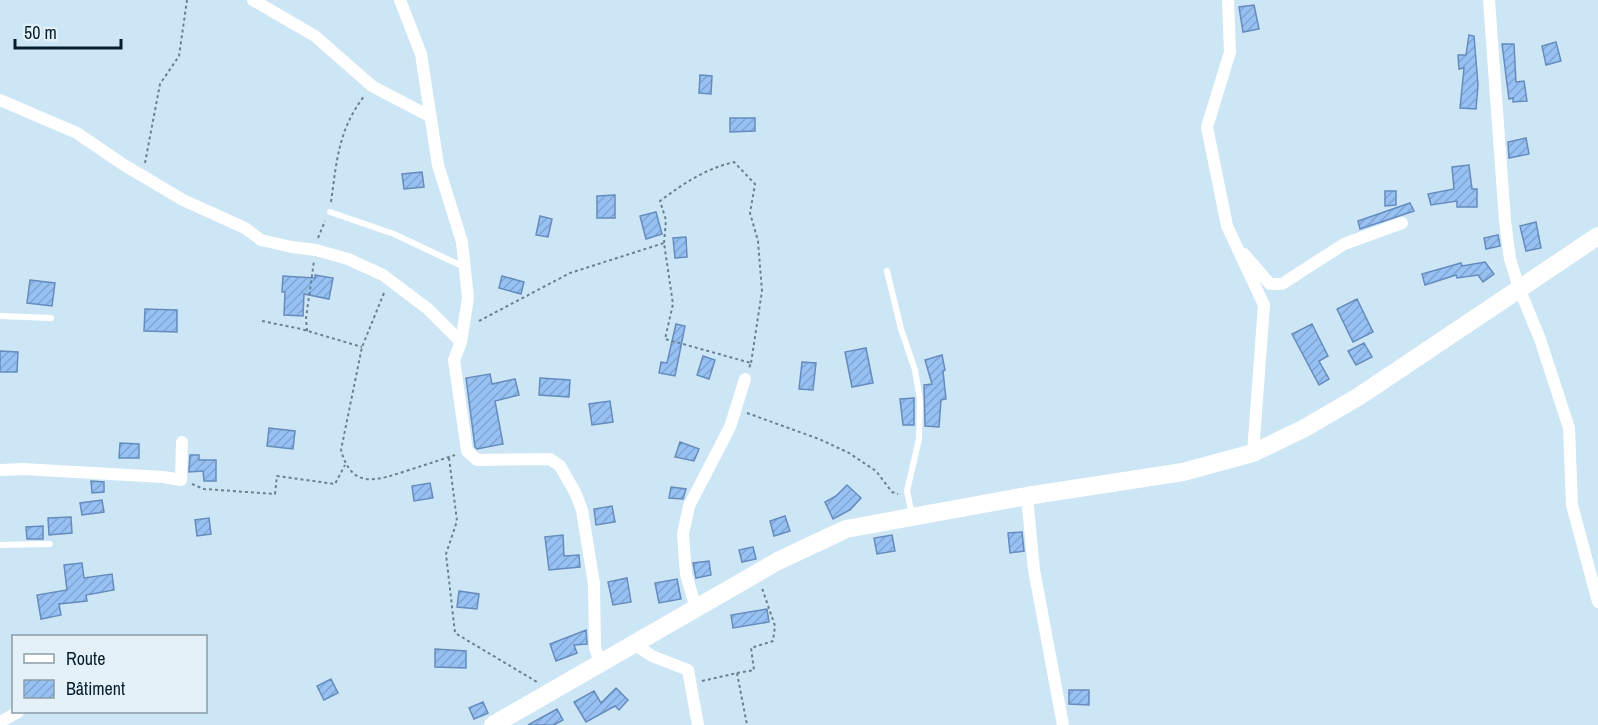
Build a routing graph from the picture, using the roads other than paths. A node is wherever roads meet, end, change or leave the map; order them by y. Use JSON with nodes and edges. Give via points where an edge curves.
{"nodes":[{"id":1,"x":253,"y":0,"type":"edge"},
{"id":2,"x":400,"y":0,"type":"edge"},
{"id":3,"x":1228,"y":0,"type":"edge"},
{"id":4,"x":1489,"y":0,"type":"edge"},
{"id":5,"x":0,"y":100,"type":"edge"},
{"id":6,"x":431,"y":117,"type":"junction"},
{"id":7,"x":330,"y":212,"type":"dead end"},
{"id":8,"x":1402,"y":223,"type":"dead end"},
{"id":9,"x":1598,"y":236,"type":"edge"},
{"id":10,"x":1237,"y":247,"type":"junction"},
{"id":11,"x":464,"y":268,"type":"junction"},
{"id":12,"x":887,"y":271,"type":"dead end"},
{"id":13,"x":1519,"y":288,"type":"junction"},
{"id":14,"x":0,"y":316,"type":"edge"},
{"id":15,"x":51,"y":318,"type":"dead end"},
{"id":16,"x":462,"y":335,"type":"junction"},
{"id":17,"x":745,"y":379,"type":"road end"},
{"id":18,"x":182,"y":442,"type":"dead end"},
{"id":19,"x":1252,"y":453,"type":"junction"},
{"id":20,"x":0,"y":470,"type":"edge"},
{"id":21,"x":1027,"y":496,"type":"junction"},
{"id":22,"x":913,"y":517,"type":"junction"},
{"id":23,"x":50,"y":544,"type":"dead end"},
{"id":24,"x":0,"y":545,"type":"edge"},
{"id":25,"x":1598,"y":602,"type":"edge"},
{"id":26,"x":696,"y":609,"type":"junction"},
{"id":27,"x":634,"y":644,"type":"junction"},
{"id":28,"x":600,"y":664,"type":"junction"},
{"id":29,"x":15,"y":713,"type":"edge"},
{"id":30,"x":0,"y":722,"type":"edge"},
{"id":31,"x":493,"y":725,"type":"edge"},
{"id":32,"x":698,"y":725,"type":"edge"},
{"id":33,"x":1063,"y":725,"type":"edge"}],
"edges":[{"from":1,"to":6,"type":"street","via":[[315,36],[372,86]]},
{"from":2,"to":6,"type":"street","via":[[421,54]]},
{"from":3,"to":10,"type":"street","via":[[1230,51],[1207,127],[1227,226]]},
{"from":4,"to":13,"type":"street","via":[[1505,221]]},
{"from":5,"to":16,"type":"street","via":[[77,133],[183,200],[245,228],[261,240],[348,258],[389,280]]},
{"from":6,"to":11,"type":"street","via":[[438,165],[462,242]]},
{"from":7,"to":11,"type":"lane","via":[[394,234]]},
{"from":8,"to":10,"type":"street","via":[[1344,244],[1282,284],[1270,284]]},
{"from":9,"to":13,"type":"main road"},
{"from":10,"to":19,"type":"street","via":[[1264,305]]},
{"from":11,"to":16,"type":"street","via":[[468,298]]},
{"from":12,"to":22,"type":"lane","via":[[920,400],[919,439],[907,491]]},
{"from":13,"to":19,"type":"main road","via":[[1358,397]]},
{"from":13,"to":25,"type":"street","via":[[1569,428],[1572,505]]},
{"from":14,"to":15,"type":"lane"},
{"from":16,"to":28,"type":"street","via":[[454,360],[467,451],[477,460],[550,459],[560,466],[575,492],[582,510],[594,584],[595,647]]},
{"from":17,"to":26,"type":"street","via":[[730,427],[689,506],[683,534],[686,574]]},
{"from":18,"to":20,"type":"street","via":[[181,480]]},
{"from":19,"to":21,"type":"main road","via":[[1183,472]]},
{"from":21,"to":22,"type":"main road"},
{"from":21,"to":33,"type":"street","via":[[1034,570]]},
{"from":22,"to":26,"type":"main road","via":[[846,529]]},
{"from":23,"to":24,"type":"lane"},
{"from":26,"to":27,"type":"main road"},
{"from":27,"to":28,"type":"main road"},
{"from":27,"to":32,"type":"street","via":[[687,670]]},
{"from":28,"to":31,"type":"main road"},
{"from":29,"to":30,"type":"street"}]}
